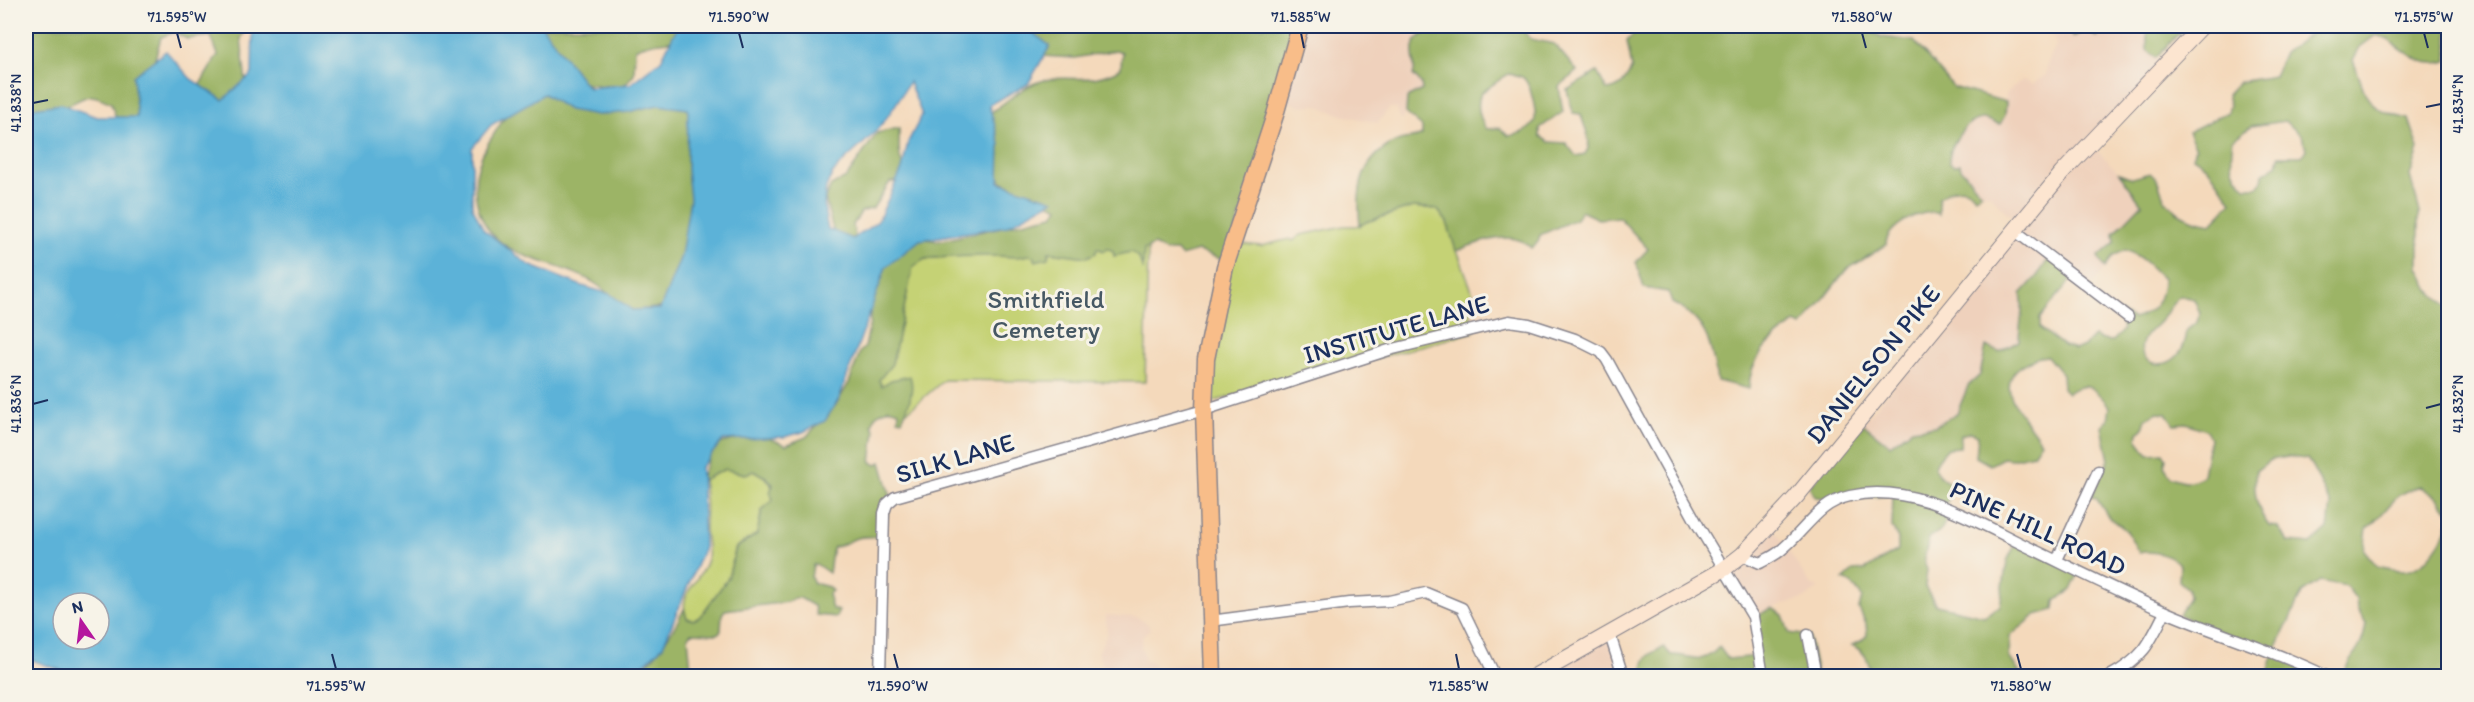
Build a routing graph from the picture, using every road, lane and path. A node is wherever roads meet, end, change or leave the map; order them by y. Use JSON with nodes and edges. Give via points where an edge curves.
{"nodes":[{"id":1,"x":1300,"y":26,"type":"edge"},
{"id":2,"x":2202,"y":26,"type":"edge"},
{"id":3,"x":2014,"y":230,"type":"junction"},
{"id":4,"x":2128,"y":317,"type":"dead end"},
{"id":5,"x":1204,"y":410,"type":"junction"},
{"id":6,"x":2098,"y":471,"type":"dead end"},
{"id":7,"x":1742,"y":555,"type":"junction"},
{"id":8,"x":2057,"y":560,"type":"junction"},
{"id":9,"x":1724,"y":569,"type":"junction"},
{"id":10,"x":2165,"y":612,"type":"junction"},
{"id":11,"x":1210,"y":621,"type":"junction"},
{"id":12,"x":1610,"y":635,"type":"junction"},
{"id":13,"x":1808,"y":635,"type":"dead end"},
{"id":14,"x":880,"y":676,"type":"edge"},
{"id":15,"x":1213,"y":676,"type":"edge"},
{"id":16,"x":1496,"y":676,"type":"edge"},
{"id":17,"x":1535,"y":676,"type":"edge"},
{"id":18,"x":1623,"y":676,"type":"edge"},
{"id":19,"x":1763,"y":676,"type":"edge"},
{"id":20,"x":1816,"y":676,"type":"edge"},
{"id":21,"x":2110,"y":676,"type":"edge"},
{"id":22,"x":2326,"y":676,"type":"edge"}],
"edges":[{"from":1,"to":5,"type":"main road","via":[[1216,303],[1206,359]]},
{"from":2,"to":3,"type":"main road","name":"DANIELSON PIKE","via":[[2093,138]]},
{"from":3,"to":4,"type":"street"},
{"from":3,"to":7,"type":"main road","name":"DANIELSON PIKE","via":[[1796,497]]},
{"from":5,"to":9,"type":"street","name":"INSTITUTE LANE","via":[[1389,350],[1509,321],[1559,332],[1601,352],[1607,360]]},
{"from":5,"to":11,"type":"main road"},
{"from":5,"to":14,"type":"street","name":"SILK LANE","via":[[891,500],[884,513]]},
{"from":6,"to":8,"type":"street"},
{"from":7,"to":8,"type":"street","name":"PINE HILL ROAD","via":[[1760,563],[1780,552],[1833,500],[1878,493],[1906,496],[1948,510]]},
{"from":7,"to":9,"type":"main road","name":"DANIELSON PIKE"},
{"from":8,"to":10,"type":"street","name":"PINE HILL ROAD"},
{"from":9,"to":12,"type":"main road","name":"DANIELSON PIKE"},
{"from":9,"to":19,"type":"street","name":"INSTITUTE LANE","via":[[1753,617]]},
{"from":10,"to":21,"type":"street","via":[[2151,641],[2134,663]]},
{"from":10,"to":22,"type":"street","name":"PINE HILL ROAD"},
{"from":11,"to":15,"type":"main road"},
{"from":11,"to":16,"type":"street","via":[[1389,601],[1426,593],[1462,608]]},
{"from":12,"to":17,"type":"main road","name":"DANIELSON PIKE"},
{"from":12,"to":18,"type":"street"},
{"from":13,"to":20,"type":"street"}]}
